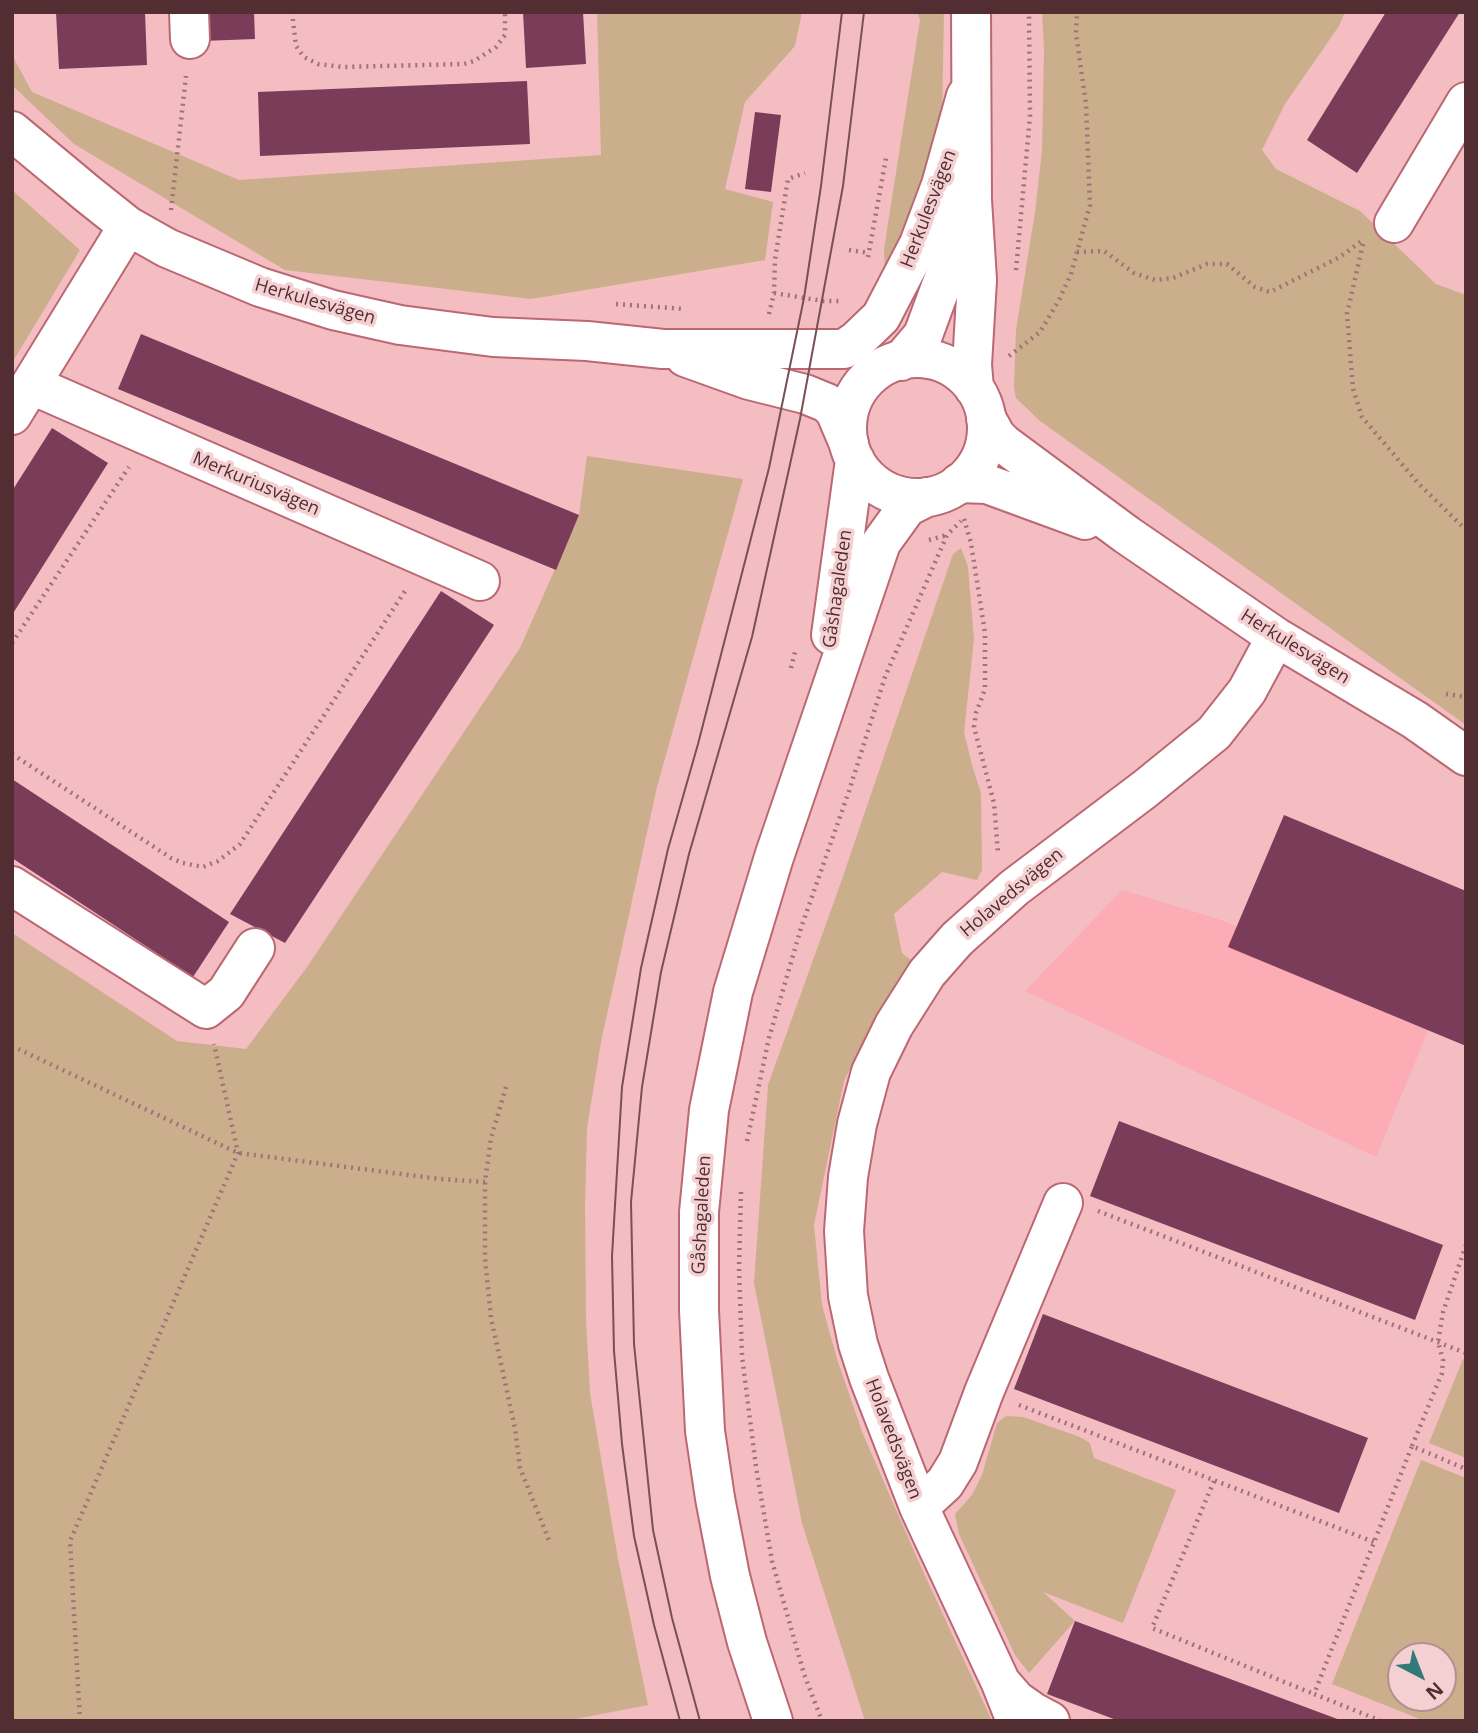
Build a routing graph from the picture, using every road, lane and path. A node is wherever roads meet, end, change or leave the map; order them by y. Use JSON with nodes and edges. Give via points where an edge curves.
{"nodes":[{"id":1,"x":292,"y":12,"type":"edge"},
{"id":2,"x":505,"y":12,"type":"edge"},
{"id":3,"x":1029,"y":12,"type":"edge"},
{"id":4,"x":1077,"y":12,"type":"edge"},
{"id":5,"x":189,"y":26,"type":"edge"},
{"id":6,"x":971,"y":30,"type":"edge"},
{"id":7,"x":1466,"y":102,"type":"edge"},
{"id":8,"x":12,"y":131,"type":"edge"},
{"id":9,"x":886,"y":158,"type":"dead end"},
{"id":10,"x":805,"y":173,"type":"dead end"},
{"id":11,"x":972,"y":200,"type":"junction"},
{"id":12,"x":159,"y":203,"type":"dead end"},
{"id":13,"x":171,"y":210,"type":"junction"},
{"id":14,"x":178,"y":216,"type":"dead end"},
{"id":15,"x":128,"y":226,"type":"junction"},
{"id":16,"x":1379,"y":231,"type":"joint"},
{"id":17,"x":849,"y":250,"type":"dead end"},
{"id":18,"x":1077,"y":252,"type":"junction"},
{"id":19,"x":869,"y":253,"type":"junction"},
{"id":20,"x":1340,"y":257,"type":"dead end"},
{"id":21,"x":867,"y":265,"type":"dead end"},
{"id":22,"x":1016,"y":275,"type":"dead end"},
{"id":23,"x":606,"y":304,"type":"dead end"},
{"id":24,"x":685,"y":309,"type":"dead end"},
{"id":25,"x":768,"y":319,"type":"dead end"},
{"id":26,"x":1009,"y":347,"type":"dead end"},
{"id":27,"x":663,"y":349,"type":"junction"},
{"id":28,"x":844,"y":349,"type":"junction"},
{"id":29,"x":894,"y":363,"type":"junction"},
{"id":30,"x":22,"y":400,"type":"edge"},
{"id":31,"x":980,"y":403,"type":"junction"},
{"id":32,"x":149,"y":438,"type":"junction"},
{"id":33,"x":852,"y":452,"type":"junction"},
{"id":34,"x":966,"y":499,"type":"junction"},
{"id":35,"x":1466,"y":530,"type":"edge"},
{"id":36,"x":1127,"y":535,"type":"junction"},
{"id":37,"x":427,"y":558,"type":"junction"},
{"id":38,"x":480,"y":581,"type":"dead end"},
{"id":39,"x":1276,"y":637,"type":"junction"},
{"id":40,"x":12,"y":643,"type":"edge"},
{"id":41,"x":820,"y":717,"type":"junction"},
{"id":42,"x":12,"y":754,"type":"edge"},
{"id":43,"x":1466,"y":756,"type":"edge"},
{"id":44,"x":997,"y":861,"type":"dead end"},
{"id":45,"x":12,"y":886,"type":"edge"},
{"id":46,"x":254,"y":948,"type":"dead end"},
{"id":47,"x":206,"y":1009,"type":"junction"},
{"id":48,"x":12,"y":1046,"type":"edge"},
{"id":49,"x":506,"y":1087,"type":"dead end"},
{"id":50,"x":746,"y":1150,"type":"dead end"},
{"id":51,"x":238,"y":1153,"type":"junction"},
{"id":52,"x":485,"y":1182,"type":"junction"},
{"id":53,"x":742,"y":1184,"type":"dead end"},
{"id":54,"x":1063,"y":1203,"type":"joint"},
{"id":55,"x":1466,"y":1245,"type":"edge"},
{"id":56,"x":1462,"y":1255,"type":"junction"},
{"id":57,"x":1466,"y":1261,"type":"edge"},
{"id":58,"x":1438,"y":1342,"type":"junction"},
{"id":59,"x":1466,"y":1353,"type":"edge"},
{"id":60,"x":984,"y":1392,"type":"junction"},
{"id":61,"x":1412,"y":1447,"type":"junction"},
{"id":62,"x":1466,"y":1469,"type":"edge"},
{"id":63,"x":1214,"y":1481,"type":"junction"},
{"id":64,"x":919,"y":1507,"type":"junction"},
{"id":65,"x":1374,"y":1542,"type":"junction"},
{"id":66,"x":550,"y":1543,"type":"dead end"},
{"id":67,"x":1001,"y":1684,"type":"junction"},
{"id":68,"x":1314,"y":1694,"type":"junction"},
{"id":69,"x":80,"y":1721,"type":"edge"},
{"id":70,"x":773,"y":1721,"type":"edge"},
{"id":71,"x":822,"y":1721,"type":"edge"},
{"id":72,"x":1016,"y":1721,"type":"edge"},
{"id":73,"x":1050,"y":1721,"type":"edge"},
{"id":74,"x":1381,"y":1721,"type":"edge"}],
"edges":[{"from":1,"to":2,"type":"path","via":[[296,46],[304,57],[343,67],[474,61],[505,35]]},
{"from":3,"to":22,"type":"path","via":[[1030,116]]},
{"from":4,"to":18,"type":"path","via":[[1090,205]]},
{"from":5,"to":13,"type":"path"},
{"from":6,"to":11,"type":"street","name":"Gåshagaleden"},
{"from":6,"to":28,"type":"street","name":"Herkulesvägen","via":[[967,95],[919,244],[881,317]]},
{"from":7,"to":16,"type":"street"},
{"from":8,"to":15,"type":"street","name":"Herkulesvägen"},
{"from":9,"to":19,"type":"path"},
{"from":10,"to":25,"type":"path","via":[[788,178]]},
{"from":11,"to":29,"type":"street","name":"Gåshagaleden","via":[[923,335]]},
{"from":11,"to":31,"type":"street","name":"Gåshagaleden","via":[[977,280],[972,365]]},
{"from":12,"to":13,"type":"path"},
{"from":13,"to":14,"type":"path"},
{"from":15,"to":27,"type":"street","name":"Herkulesvägen","via":[[167,248],[260,287],[368,318],[481,336]]},
{"from":15,"to":30,"type":"street","name":"Merkuriusvägen"},
{"from":16,"to":35,"type":"path","via":[[1346,314],[1353,389],[1362,417]]},
{"from":17,"to":19,"type":"path"},
{"from":18,"to":20,"type":"path","via":[[1104,251],[1135,273],[1155,280],[1207,264],[1227,264],[1255,287],[1270,292]]},
{"from":18,"to":26,"type":"path","via":[[1071,274],[1040,332],[1008,357]]},
{"from":19,"to":21,"type":"path"},
{"from":23,"to":24,"type":"path"},
{"from":27,"to":28,"type":"street","name":"Herkulesvägen"},
{"from":27,"to":33,"type":"street","name":"Herkulesvägen","via":[[827,403]]},
{"from":28,"to":29,"type":"street","name":"Herkulesvägen"},
{"from":29,"to":31,"type":"street","via":[[922,359],[944,364],[960,374]]},
{"from":29,"to":33,"type":"street","name":"Gåshagaleden","via":[[864,382],[854,398],[848,415]]},
{"from":30,"to":32,"type":"street","name":"Merkuriusvägen"},
{"from":31,"to":34,"type":"street","name":"Gåshagaleden","via":[[986,436]]},
{"from":31,"to":36,"type":"street","name":"Herkulesvägen","via":[[991,429],[1004,444]]},
{"from":32,"to":37,"type":"street","name":"Merkuriusvägen"},
{"from":32,"to":40,"type":"path"},
{"from":33,"to":34,"type":"street","via":[[868,478],[902,497]]},
{"from":33,"to":41,"type":"street","name":"Gåshagaleden"},
{"from":34,"to":36,"type":"street","name":"Herkulesvägen"},
{"from":34,"to":41,"type":"street","name":"Gåshagaleden","via":[[907,508],[881,543]]},
{"from":34,"to":44,"type":"path","via":[[985,633],[985,689],[974,727],[995,813]]},
{"from":34,"to":50,"type":"path","via":[[885,677],[769,1038]]},
{"from":36,"to":39,"type":"street","name":"Herkulesvägen"},
{"from":37,"to":38,"type":"street","name":"Merkuriusvägen"},
{"from":37,"to":42,"type":"path","via":[[240,844],[218,861],[203,867],[171,858]]},
{"from":39,"to":43,"type":"street","name":"Herkulesvägen"},
{"from":39,"to":64,"type":"street","name":"Holavedsvägen","via":[[1247,691],[1214,733],[1014,888],[957,939],[927,973],[871,1072],[848,1177],[844,1231],[848,1296],[869,1378]]},
{"from":41,"to":70,"type":"street","name":"Gåshagaleden","via":[[733,992],[709,1110],[699,1212],[698,1310],[705,1431],[730,1576]]},
{"from":45,"to":47,"type":"street"},
{"from":46,"to":47,"type":"street","via":[[226,993]]},
{"from":47,"to":51,"type":"path"},
{"from":48,"to":51,"type":"path"},
{"from":49,"to":52,"type":"path","via":[[491,1138]]},
{"from":51,"to":52,"type":"path"},
{"from":51,"to":69,"type":"path","via":[[70,1541]]},
{"from":52,"to":66,"type":"path","via":[[491,1318],[520,1468]]},
{"from":53,"to":71,"type":"path","via":[[742,1356],[756,1467],[772,1561]]},
{"from":54,"to":58,"type":"path","via":[[1089,1208]]},
{"from":54,"to":60,"type":"street"},
{"from":55,"to":56,"type":"path"},
{"from":56,"to":57,"type":"path"},
{"from":56,"to":58,"type":"path"},
{"from":58,"to":59,"type":"path"},
{"from":58,"to":61,"type":"path","via":[[1442,1373]]},
{"from":60,"to":63,"type":"path"},
{"from":60,"to":64,"type":"street","via":[[958,1462],[945,1483]]},
{"from":61,"to":62,"type":"path"},
{"from":61,"to":65,"type":"path"},
{"from":63,"to":65,"type":"path"},
{"from":63,"to":68,"type":"path","via":[[1152,1628]]},
{"from":64,"to":67,"type":"street","name":"Holavedsvägen"},
{"from":65,"to":68,"type":"path"},
{"from":67,"to":72,"type":"street","name":"Holavedsvägen"},
{"from":67,"to":73,"type":"street","name":"Holavedsvägen"},
{"from":68,"to":74,"type":"path"}]}
